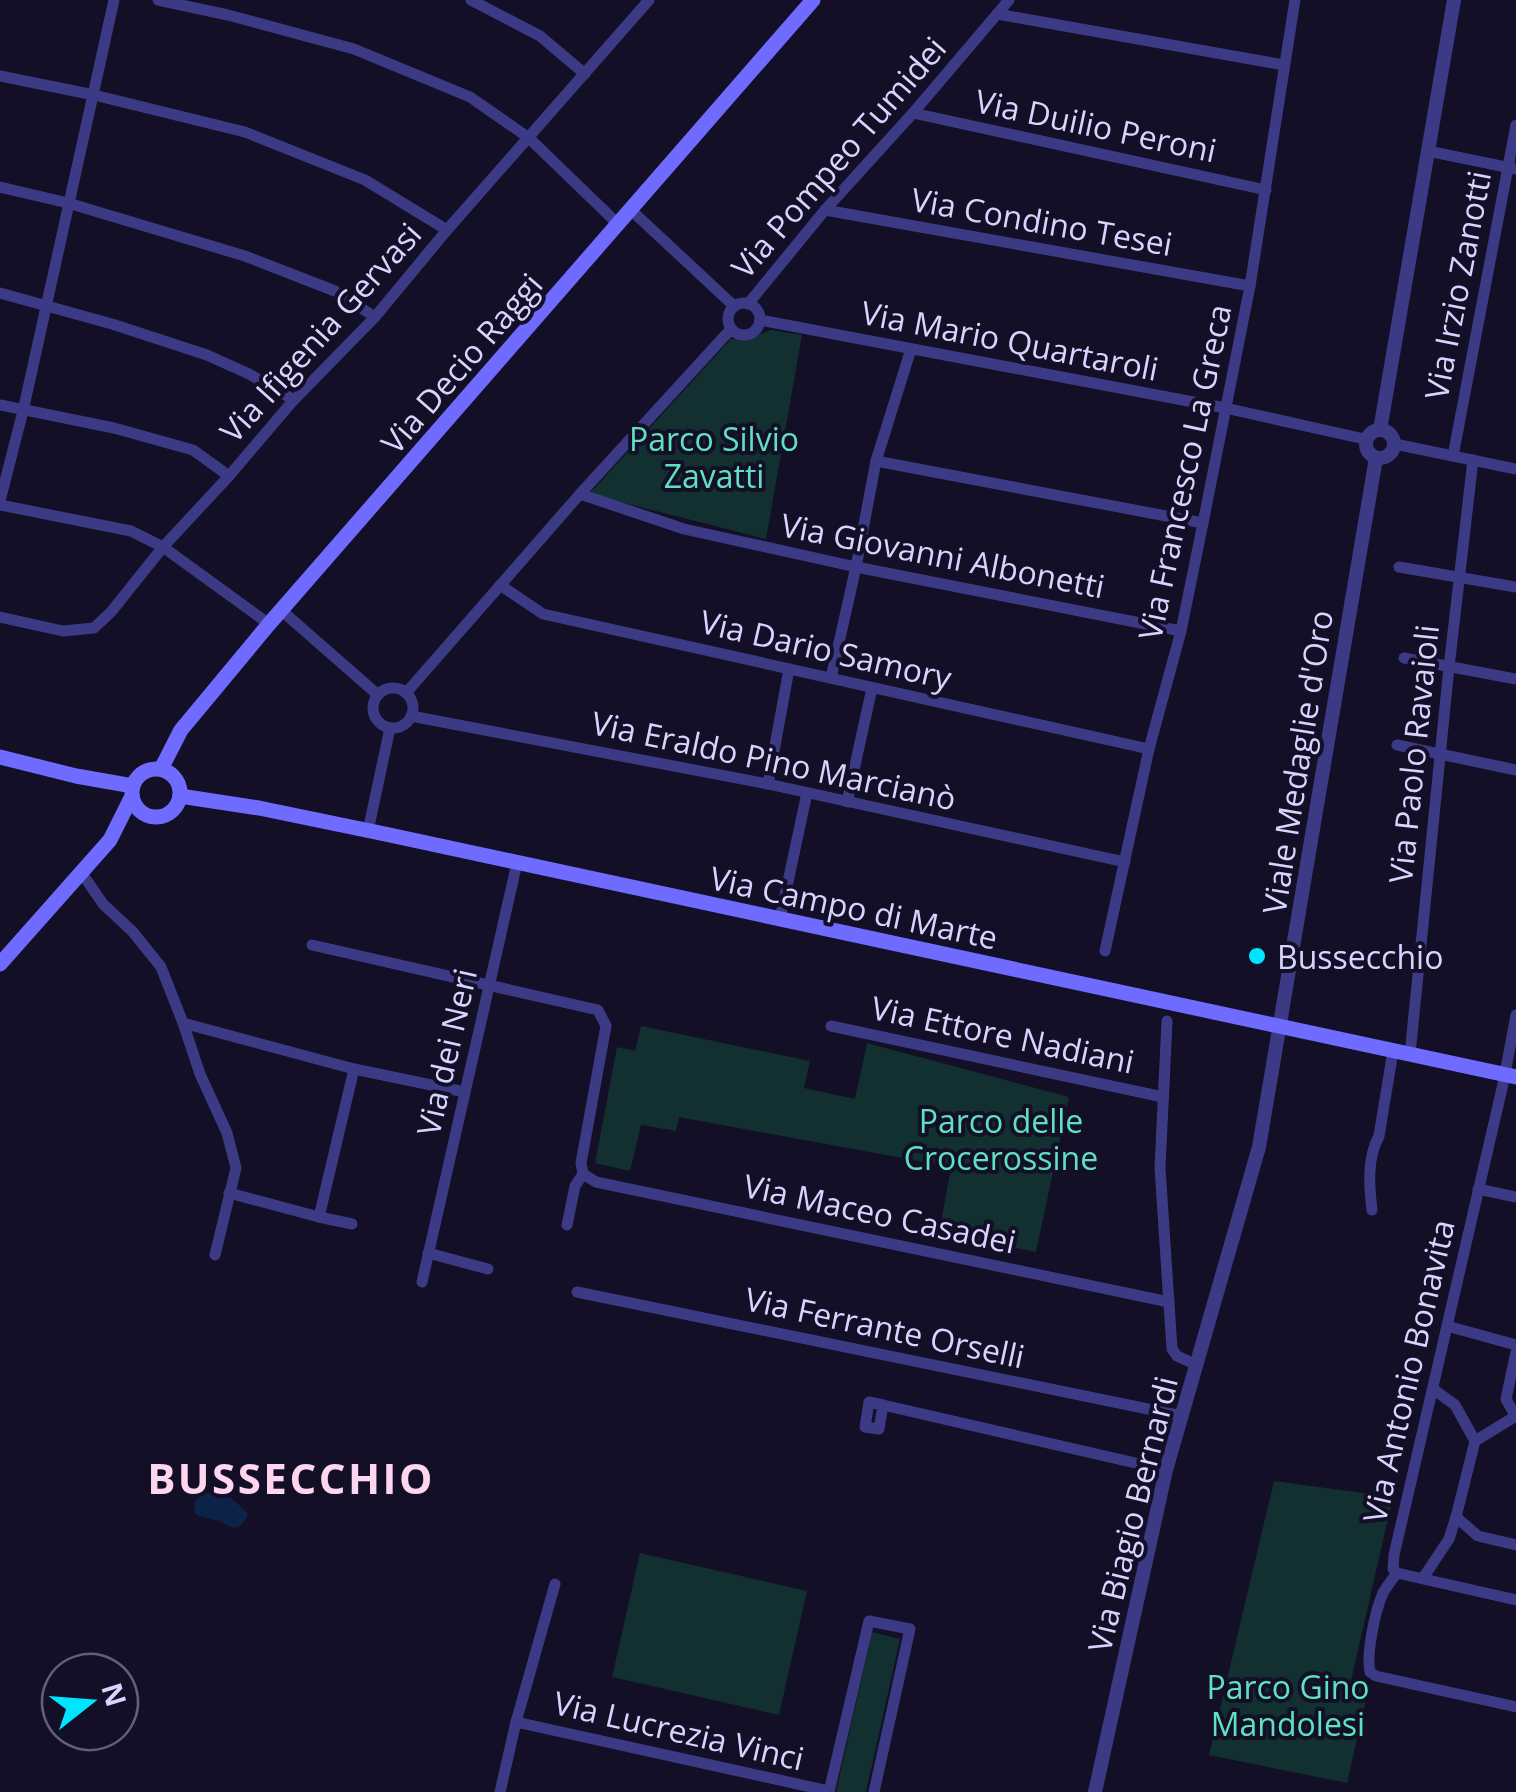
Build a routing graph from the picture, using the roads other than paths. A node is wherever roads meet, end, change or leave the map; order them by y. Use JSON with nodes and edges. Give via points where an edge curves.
{"nodes":[{"id":1,"x":114,"y":0,"type":"edge"},
{"id":2,"x":158,"y":0,"type":"edge"},
{"id":3,"x":471,"y":0,"type":"edge"},
{"id":4,"x":813,"y":0,"type":"edge"},
{"id":5,"x":1009,"y":0,"type":"edge"},
{"id":6,"x":1296,"y":0,"type":"edge"},
{"id":7,"x":1454,"y":0,"type":"edge"},
{"id":8,"x":647,"y":1,"type":"edge"},
{"id":9,"x":997,"y":14,"type":"junction"},
{"id":10,"x":1284,"y":65,"type":"junction"},
{"id":11,"x":586,"y":74,"type":"junction"},
{"id":12,"x":0,"y":76,"type":"edge"},
{"id":13,"x":94,"y":96,"type":"junction"},
{"id":14,"x":914,"y":113,"type":"junction"},
{"id":15,"x":1516,"y":124,"type":"edge"},
{"id":16,"x":529,"y":138,"type":"junction"},
{"id":17,"x":1428,"y":151,"type":"junction"},
{"id":18,"x":1512,"y":168,"type":"edge"},
{"id":19,"x":0,"y":187,"type":"edge"},
{"id":20,"x":1266,"y":190,"type":"junction"},
{"id":21,"x":68,"y":203,"type":"junction"},
{"id":22,"x":630,"y":210,"type":"junction"},
{"id":23,"x":824,"y":210,"type":"junction"},
{"id":24,"x":619,"y":225,"type":"junction"},
{"id":25,"x":447,"y":230,"type":"junction"},
{"id":26,"x":1250,"y":286,"type":"junction"},
{"id":27,"x":0,"y":294,"type":"edge"},
{"id":28,"x":47,"y":304,"type":"junction"},
{"id":29,"x":748,"y":304,"type":"junction"},
{"id":30,"x":734,"y":306,"type":"junction"},
{"id":31,"x":374,"y":317,"type":"junction"},
{"id":32,"x":760,"y":320,"type":"junction"},
{"id":33,"x":731,"y":329,"type":"junction"},
{"id":34,"x":911,"y":349,"type":"junction"},
{"id":35,"x":294,"y":400,"type":"junction"},
{"id":36,"x":0,"y":406,"type":"edge"},
{"id":37,"x":1225,"y":408,"type":"junction"},
{"id":38,"x":23,"y":411,"type":"junction"},
{"id":39,"x":1380,"y":430,"type":"junction"},
{"id":40,"x":1366,"y":442,"type":"junction"},
{"id":41,"x":1395,"y":444,"type":"junction"},
{"id":42,"x":1452,"y":456,"type":"junction"},
{"id":43,"x":1376,"y":458,"type":"junction"},
{"id":44,"x":876,"y":460,"type":"junction"},
{"id":45,"x":1473,"y":460,"type":"junction"},
{"id":46,"x":1516,"y":469,"type":"edge"},
{"id":47,"x":230,"y":476,"type":"junction"},
{"id":48,"x":580,"y":494,"type":"junction"},
{"id":49,"x":0,"y":503,"type":"edge"},
{"id":50,"x":1203,"y":523,"type":"junction"},
{"id":51,"x":163,"y":546,"type":"junction"},
{"id":52,"x":856,"y":567,"type":"junction"},
{"id":53,"x":1399,"y":567,"type":"dead end"},
{"id":54,"x":1460,"y":578,"type":"junction"},
{"id":55,"x":500,"y":585,"type":"junction"},
{"id":56,"x":1516,"y":587,"type":"edge"},
{"id":57,"x":281,"y":610,"type":"junction"},
{"id":58,"x":0,"y":617,"type":"edge"},
{"id":59,"x":269,"y":624,"type":"junction"},
{"id":60,"x":1181,"y":630,"type":"junction"},
{"id":61,"x":1404,"y":658,"type":"dead end"},
{"id":62,"x":1449,"y":667,"type":"junction"},
{"id":63,"x":789,"y":669,"type":"junction"},
{"id":64,"x":831,"y":678,"type":"junction"},
{"id":65,"x":1516,"y":679,"type":"edge"},
{"id":66,"x":872,"y":688,"type":"junction"},
{"id":67,"x":406,"y":693,"type":"junction"},
{"id":68,"x":378,"y":695,"type":"junction"},
{"id":69,"x":411,"y":716,"type":"junction"},
{"id":70,"x":390,"y":728,"type":"junction"},
{"id":71,"x":1397,"y":745,"type":"dead end"},
{"id":72,"x":1149,"y":749,"type":"junction"},
{"id":73,"x":1440,"y":753,"type":"junction"},
{"id":74,"x":0,"y":757,"type":"edge"},
{"id":75,"x":161,"y":769,"type":"junction"},
{"id":76,"x":1516,"y":770,"type":"edge"},
{"id":77,"x":768,"y":784,"type":"junction"},
{"id":78,"x":132,"y":791,"type":"junction"},
{"id":79,"x":807,"y":793,"type":"junction"},
{"id":80,"x":180,"y":796,"type":"junction"},
{"id":81,"x":847,"y":802,"type":"junction"},
{"id":82,"x":156,"y":817,"type":"junction"},
{"id":83,"x":368,"y":831,"type":"junction"},
{"id":84,"x":110,"y":840,"type":"junction"},
{"id":85,"x":1125,"y":862,"type":"junction"},
{"id":86,"x":516,"y":863,"type":"junction"},
{"id":87,"x":82,"y":872,"type":"junction"},
{"id":88,"x":780,"y":919,"type":"junction"},
{"id":89,"x":312,"y":945,"type":"dead end"},
{"id":90,"x":1105,"y":950,"type":"dead end"},
{"id":91,"x":0,"y":964,"type":"edge"},
{"id":92,"x":489,"y":986,"type":"junction"},
{"id":93,"x":1516,"y":1016,"type":"edge"},
{"id":94,"x":1167,"y":1021,"type":"dead end"},
{"id":95,"x":184,"y":1023,"type":"junction"},
{"id":96,"x":832,"y":1026,"type":"dead end"},
{"id":97,"x":1281,"y":1027,"type":"junction"},
{"id":98,"x":1402,"y":1053,"type":"junction"},
{"id":99,"x":354,"y":1068,"type":"junction"},
{"id":100,"x":1510,"y":1076,"type":"edge"},
{"id":101,"x":464,"y":1092,"type":"junction"},
{"id":102,"x":1163,"y":1097,"type":"junction"},
{"id":103,"x":583,"y":1174,"type":"junction"},
{"id":104,"x":1478,"y":1189,"type":"junction"},
{"id":105,"x":229,"y":1192,"type":"junction"},
{"id":106,"x":1516,"y":1197,"type":"edge"},
{"id":107,"x":1372,"y":1210,"type":"dead end"},
{"id":108,"x":319,"y":1217,"type":"junction"},
{"id":109,"x":352,"y":1224,"type":"dead end"},
{"id":110,"x":567,"y":1225,"type":"dead end"},
{"id":111,"x":428,"y":1253,"type":"junction"},
{"id":112,"x":215,"y":1255,"type":"dead end"},
{"id":113,"x":488,"y":1268,"type":"dead end"},
{"id":114,"x":422,"y":1282,"type":"dead end"},
{"id":115,"x":577,"y":1292,"type":"dead end"},
{"id":116,"x":1168,"y":1302,"type":"junction"},
{"id":117,"x":1447,"y":1326,"type":"junction"},
{"id":118,"x":1516,"y":1349,"type":"edge"},
{"id":119,"x":1197,"y":1365,"type":"junction"},
{"id":120,"x":1432,"y":1388,"type":"junction"},
{"id":121,"x":884,"y":1405,"type":"dead end"},
{"id":122,"x":1182,"y":1416,"type":"junction"},
{"id":123,"x":1516,"y":1416,"type":"edge"},
{"id":124,"x":1474,"y":1441,"type":"junction"},
{"id":125,"x":1166,"y":1470,"type":"junction"},
{"id":126,"x":1456,"y":1518,"type":"junction"},
{"id":127,"x":1516,"y":1545,"type":"edge"},
{"id":128,"x":1397,"y":1573,"type":"junction"},
{"id":129,"x":1423,"y":1578,"type":"junction"},
{"id":130,"x":555,"y":1584,"type":"dead end"},
{"id":131,"x":1516,"y":1600,"type":"edge"},
{"id":132,"x":1516,"y":1707,"type":"edge"},
{"id":133,"x":516,"y":1722,"type":"junction"},
{"id":134,"x":500,"y":1792,"type":"edge"},
{"id":135,"x":829,"y":1792,"type":"edge"},
{"id":136,"x":874,"y":1792,"type":"edge"},
{"id":137,"x":1095,"y":1792,"type":"edge"}],
"edges":[{"from":1,"to":13,"type":"street"},
{"from":2,"to":16,"type":"street","via":[[354,49],[470,97]]},
{"from":3,"to":11,"type":"street","via":[[540,36]]},
{"from":4,"to":22,"type":"main road","name":"Via Decio Raggi"},
{"from":5,"to":9,"type":"street","name":"Via Pompeo Tumidei"},
{"from":6,"to":10,"type":"street","name":"Via Francesco La Greca"},
{"from":7,"to":17,"type":"street"},
{"from":8,"to":11,"type":"street","name":"Via Ifigenia Gervasi"},
{"from":9,"to":10,"type":"street"},
{"from":9,"to":14,"type":"street","name":"Via Pompeo Tumidei"},
{"from":10,"to":20,"type":"street","name":"Via Francesco La Greca"},
{"from":11,"to":16,"type":"street","name":"Via Ifigenia Gervasi"},
{"from":12,"to":13,"type":"street"},
{"from":13,"to":21,"type":"street"},
{"from":13,"to":25,"type":"street","via":[[245,132],[364,180]]},
{"from":14,"to":20,"type":"street","name":"Via Duilio Peroni"},
{"from":14,"to":23,"type":"street","name":"Via Pompeo Tumidei"},
{"from":15,"to":18,"type":"street","name":"Via Irzio Zanotti"},
{"from":16,"to":24,"type":"street"},
{"from":16,"to":25,"type":"street","name":"Via Ifigenia Gervasi"},
{"from":17,"to":18,"type":"street"},
{"from":17,"to":39,"type":"street"},
{"from":18,"to":42,"type":"street","name":"Via Irzio Zanotti"},
{"from":19,"to":21,"type":"street"},
{"from":20,"to":26,"type":"street","name":"Via Francesco La Greca"},
{"from":21,"to":28,"type":"street"},
{"from":21,"to":31,"type":"street","via":[[245,256],[335,291]]},
{"from":22,"to":24,"type":"main road","name":"Via Decio Raggi"},
{"from":22,"to":30,"type":"street"},
{"from":23,"to":26,"type":"street","name":"Via Condino Tesei"},
{"from":23,"to":29,"type":"street","name":"Via Pompeo Tumidei"},
{"from":24,"to":57,"type":"main road","name":"Via Decio Raggi"},
{"from":25,"to":31,"type":"street","name":"Via Ifigenia Gervasi"},
{"from":26,"to":37,"type":"street","name":"Via Francesco La Greca"},
{"from":27,"to":28,"type":"street"},
{"from":28,"to":35,"type":"street","via":[[207,355]]},
{"from":28,"to":38,"type":"street"},
{"from":29,"to":30,"type":"street"},
{"from":29,"to":32,"type":"street"},
{"from":30,"to":33,"type":"street"},
{"from":31,"to":35,"type":"street","name":"Via Ifigenia Gervasi"},
{"from":32,"to":33,"type":"street","via":[[751,333]]},
{"from":32,"to":34,"type":"street","name":"Via Mario Quartaroli"},
{"from":33,"to":48,"type":"street"},
{"from":34,"to":37,"type":"street","name":"Via Mario Quartaroli"},
{"from":34,"to":44,"type":"street"},
{"from":35,"to":47,"type":"street","name":"Via Ifigenia Gervasi"},
{"from":36,"to":38,"type":"street"},
{"from":37,"to":40,"type":"street","name":"Via Mario Quartaroli"},
{"from":37,"to":50,"type":"street","name":"Via Francesco La Greca"},
{"from":38,"to":47,"type":"street","via":[[193,450]]},
{"from":38,"to":49,"type":"street"},
{"from":39,"to":40,"type":"street"},
{"from":39,"to":41,"type":"street"},
{"from":40,"to":43,"type":"street"},
{"from":41,"to":42,"type":"street"},
{"from":41,"to":43,"type":"street","via":[[1389,456]]},
{"from":42,"to":45,"type":"street"},
{"from":43,"to":97,"type":"street","name":"Viale Medaglie d'Oro"},
{"from":44,"to":50,"type":"street"},
{"from":44,"to":52,"type":"street"},
{"from":45,"to":46,"type":"street"},
{"from":45,"to":54,"type":"street","name":"Via Paolo Ravaioli"},
{"from":47,"to":51,"type":"street","name":"Via Ifigenia Gervasi"},
{"from":48,"to":52,"type":"street","name":"Via Giovanni Albonetti","via":[[684,528]]},
{"from":48,"to":55,"type":"street"},
{"from":49,"to":51,"type":"street","via":[[130,531]]},
{"from":50,"to":60,"type":"street","name":"Via Francesco La Greca"},
{"from":51,"to":58,"type":"street","name":"Via Ifigenia Gervasi","via":[[94,628],[63,631]]},
{"from":51,"to":59,"type":"street"},
{"from":52,"to":60,"type":"street","name":"Via Giovanni Albonetti"},
{"from":52,"to":64,"type":"street"},
{"from":53,"to":54,"type":"street"},
{"from":54,"to":56,"type":"street"},
{"from":54,"to":62,"type":"street","name":"Via Paolo Ravaioli"},
{"from":55,"to":63,"type":"street","name":"Via Dario Samory","via":[[543,614]]},
{"from":55,"to":67,"type":"street"},
{"from":57,"to":59,"type":"main road","name":"Via Decio Raggi"},
{"from":57,"to":68,"type":"street"},
{"from":59,"to":75,"type":"main road","name":"Via Decio Raggi","via":[[181,730]]},
{"from":60,"to":72,"type":"street","name":"Via Francesco La Greca"},
{"from":61,"to":62,"type":"street"},
{"from":62,"to":65,"type":"street"},
{"from":62,"to":73,"type":"street","name":"Via Paolo Ravaioli"},
{"from":63,"to":64,"type":"street","name":"Via Dario Samory"},
{"from":63,"to":77,"type":"street"},
{"from":64,"to":66,"type":"street","name":"Via Dario Samory"},
{"from":66,"to":72,"type":"street","name":"Via Dario Samory"},
{"from":66,"to":81,"type":"street"},
{"from":67,"to":68,"type":"street","via":[[395,688]]},
{"from":67,"to":69,"type":"street"},
{"from":68,"to":70,"type":"street","via":[[373,712]]},
{"from":69,"to":70,"type":"street"},
{"from":69,"to":77,"type":"street","name":"Via Eraldo Pino Marcianò"},
{"from":70,"to":83,"type":"street"},
{"from":71,"to":73,"type":"street"},
{"from":72,"to":85,"type":"street","name":"Via Francesco La Greca"},
{"from":73,"to":76,"type":"street"},
{"from":73,"to":98,"type":"street","name":"Via Paolo Ravaioli"},
{"from":74,"to":78,"type":"main road"},
{"from":75,"to":78,"type":"main road","via":[[147,770]]},
{"from":75,"to":80,"type":"main road","via":[[178,782]]},
{"from":77,"to":79,"type":"street","name":"Via Eraldo Pino Marcianò"},
{"from":78,"to":82,"type":"main road","via":[[138,809]]},
{"from":78,"to":84,"type":"main road"},
{"from":79,"to":81,"type":"street","name":"Via Eraldo Pino Marcianò"},
{"from":79,"to":88,"type":"street"},
{"from":80,"to":82,"type":"main road","via":[[175,808]]},
{"from":80,"to":83,"type":"main road","name":"Via Campo di Marte"},
{"from":81,"to":85,"type":"street","name":"Via Eraldo Pino Marcianò"},
{"from":82,"to":84,"type":"main road"},
{"from":83,"to":86,"type":"main road","name":"Via Campo di Marte"},
{"from":84,"to":87,"type":"main road"},
{"from":85,"to":90,"type":"street","name":"Via Francesco La Greca"},
{"from":86,"to":88,"type":"main road","name":"Via Campo di Marte"},
{"from":86,"to":92,"type":"street","name":"Via dei Neri"},
{"from":87,"to":91,"type":"main road"},
{"from":87,"to":95,"type":"street","via":[[161,967]]},
{"from":88,"to":97,"type":"main road","name":"Via Campo di Marte"},
{"from":89,"to":92,"type":"street"},
{"from":92,"to":101,"type":"street","name":"Via dei Neri"},
{"from":92,"to":103,"type":"street","via":[[598,1010],[606,1026]]},
{"from":93,"to":100,"type":"street","name":"Via Antonio Bonavita"},
{"from":94,"to":102,"type":"street","name":"Via Biagio Bernardi"},
{"from":95,"to":99,"type":"street"},
{"from":95,"to":105,"type":"street","via":[[228,1133],[236,1168]]},
{"from":96,"to":102,"type":"street","name":"Via Ettore Nadiani"},
{"from":97,"to":98,"type":"main road","name":"Via Campo di Marte"},
{"from":97,"to":119,"type":"street","name":"Viale Medaglie d'Oro","via":[[1260,1148]]},
{"from":98,"to":100,"type":"main road","name":"Via Campo di Marte"},
{"from":98,"to":107,"type":"street","name":"Via Paolo Ravaioli","via":[[1372,1147]]},
{"from":99,"to":101,"type":"street"},
{"from":99,"to":108,"type":"street"},
{"from":100,"to":104,"type":"street","name":"Via Antonio Bonavita"},
{"from":101,"to":111,"type":"street","name":"Via dei Neri"},
{"from":102,"to":116,"type":"street","name":"Via Biagio Bernardi","via":[[1160,1180]]},
{"from":103,"to":110,"type":"street"},
{"from":103,"to":116,"type":"street","name":"Via Maceo Casadei","via":[[614,1186]]},
{"from":104,"to":106,"type":"street"},
{"from":104,"to":117,"type":"street","name":"Via Antonio Bonavita"},
{"from":105,"to":108,"type":"street"},
{"from":105,"to":112,"type":"street"},
{"from":108,"to":109,"type":"street"},
{"from":111,"to":113,"type":"street"},
{"from":111,"to":114,"type":"street","name":"Via dei Neri"},
{"from":115,"to":122,"type":"street","name":"Via Ferrante Orselli"},
{"from":116,"to":119,"type":"street","name":"Via Biagio Bernardi","via":[[1174,1353]]},
{"from":117,"to":118,"type":"street"},
{"from":117,"to":120,"type":"street","name":"Via Antonio Bonavita"},
{"from":118,"to":123,"type":"street","via":[[1506,1399]]},
{"from":119,"to":122,"type":"street","name":"Via Biagio Bernardi"},
{"from":120,"to":124,"type":"street","via":[[1455,1405]]},
{"from":120,"to":128,"type":"street","name":"Via Antonio Bonavita","via":[[1394,1554]]},
{"from":121,"to":125,"type":"street"},
{"from":122,"to":125,"type":"street","name":"Via Biagio Bernardi"},
{"from":123,"to":124,"type":"street"},
{"from":124,"to":126,"type":"street"},
{"from":125,"to":137,"type":"street","name":"Via Biagio Bernardi"},
{"from":126,"to":127,"type":"street","via":[[1478,1536]]},
{"from":126,"to":129,"type":"street"},
{"from":128,"to":129,"type":"street"},
{"from":128,"to":132,"type":"street","name":"Via Antonio Bonavita","via":[[1378,1609],[1368,1662],[1372,1675]]},
{"from":129,"to":131,"type":"street"},
{"from":130,"to":133,"type":"street"},
{"from":133,"to":134,"type":"street"},
{"from":133,"to":135,"type":"street","name":"Via Lucrezia Vinci"},
{"from":135,"to":136,"type":"street","via":[[870,1621],[910,1629]]}]}
